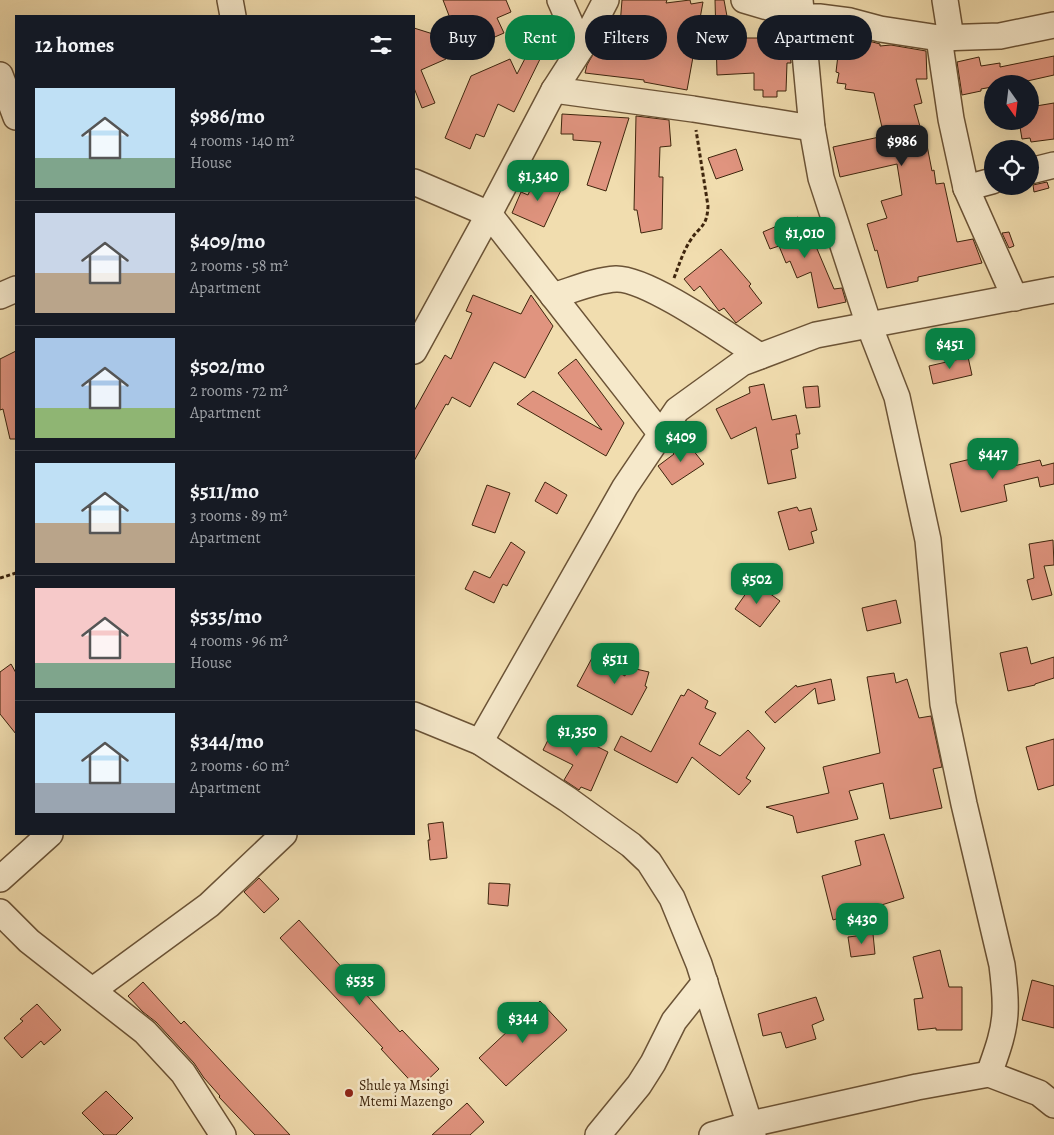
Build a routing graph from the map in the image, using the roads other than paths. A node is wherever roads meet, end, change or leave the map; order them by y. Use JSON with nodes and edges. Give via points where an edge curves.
{"nodes":[{"id":1,"x":230,"y":0,"type":"edge"},
{"id":2,"x":560,"y":0,"type":"edge"},
{"id":3,"x":606,"y":0,"type":"edge"},
{"id":4,"x":744,"y":0,"type":"edge"},
{"id":5,"x":945,"y":0,"type":"edge"},
{"id":6,"x":801,"y":9,"type":"edge"},
{"id":7,"x":233,"y":15,"type":"edge"},
{"id":8,"x":1054,"y":25,"type":"edge"},
{"id":9,"x":945,"y":38,"type":"junction"},
{"id":10,"x":581,"y":48,"type":"junction"},
{"id":11,"x":0,"y":75,"type":"edge"},
{"id":12,"x":554,"y":90,"type":"junction"},
{"id":13,"x":15,"y":114,"type":"edge"},
{"id":14,"x":812,"y":128,"type":"junction"},
{"id":15,"x":1054,"y":165,"type":"edge"},
{"id":16,"x":1039,"y":169,"type":"edge"},
{"id":17,"x":415,"y":182,"type":"edge"},
{"id":18,"x":984,"y":183,"type":"edge"},
{"id":19,"x":966,"y":188,"type":"junction"},
{"id":20,"x":489,"y":214,"type":"junction"},
{"id":21,"x":15,"y":289,"type":"edge"},
{"id":22,"x":1054,"y":290,"type":"edge"},
{"id":23,"x":0,"y":296,"type":"edge"},
{"id":24,"x":553,"y":296,"type":"junction"},
{"id":25,"x":1015,"y":298,"type":"junction"},
{"id":26,"x":869,"y":325,"type":"junction"},
{"id":27,"x":415,"y":346,"type":"edge"},
{"id":28,"x":760,"y":356,"type":"junction"},
{"id":29,"x":660,"y":434,"type":"junction"},
{"id":30,"x":415,"y":715,"type":"edge"},
{"id":31,"x":480,"y":742,"type":"junction"},
{"id":32,"x":49,"y":835,"type":"edge"},
{"id":33,"x":283,"y":835,"type":"edge"},
{"id":34,"x":0,"y":879,"type":"edge"},
{"id":35,"x":0,"y":912,"type":"edge"},
{"id":36,"x":705,"y":982,"type":"junction"},
{"id":37,"x":93,"y":990,"type":"junction"},
{"id":38,"x":989,"y":1074,"type":"junction"},
{"id":39,"x":1054,"y":1105,"type":"edge"},
{"id":40,"x":752,"y":1130,"type":"edge"},
{"id":41,"x":224,"y":1135,"type":"edge"},
{"id":42,"x":598,"y":1135,"type":"edge"},
{"id":43,"x":712,"y":1135,"type":"edge"}],
"edges":[{"from":1,"to":7,"type":"street"},
{"from":2,"to":10,"type":"street"},
{"from":3,"to":10,"type":"street"},
{"from":4,"to":6,"type":"street"},
{"from":5,"to":9,"type":"street"},
{"from":6,"to":9,"type":"street","via":[[819,17]]},
{"from":6,"to":14,"type":"street"},
{"from":8,"to":9,"type":"street","via":[[1000,36]]},
{"from":9,"to":19,"type":"street","via":[[951,119]]},
{"from":10,"to":12,"type":"street"},
{"from":11,"to":13,"type":"street"},
{"from":12,"to":14,"type":"street"},
{"from":12,"to":20,"type":"street"},
{"from":14,"to":26,"type":"street","via":[[821,178]]},
{"from":15,"to":16,"type":"street"},
{"from":17,"to":20,"type":"street"},
{"from":18,"to":19,"type":"street"},
{"from":19,"to":25,"type":"street"},
{"from":20,"to":24,"type":"street"},
{"from":20,"to":27,"type":"street"},
{"from":21,"to":23,"type":"street"},
{"from":22,"to":25,"type":"street"},
{"from":24,"to":28,"type":"street","via":[[604,281],[631,282],[662,294]]},
{"from":24,"to":29,"type":"street"},
{"from":25,"to":26,"type":"street"},
{"from":26,"to":28,"type":"street","via":[[816,335]]},
{"from":26,"to":38,"type":"street","via":[[897,397],[911,458],[928,540],[943,704],[1002,965],[1005,1012],[1002,1034]]},
{"from":28,"to":29,"type":"street","via":[[742,363],[677,410]]},
{"from":29,"to":31,"type":"street","via":[[625,486]]},
{"from":30,"to":31,"type":"street"},
{"from":31,"to":36,"type":"street","via":[[567,799],[631,845],[649,862],[672,898]]},
{"from":32,"to":34,"type":"street"},
{"from":33,"to":37,"type":"street","via":[[209,905]]},
{"from":35,"to":37,"type":"street","via":[[29,941]]},
{"from":36,"to":40,"type":"street"},
{"from":36,"to":42,"type":"street","via":[[674,1020],[639,1085]]},
{"from":37,"to":41,"type":"street","via":[[145,1032],[183,1073]]},
{"from":38,"to":39,"type":"street","via":[[1039,1093]]},
{"from":38,"to":40,"type":"street","via":[[917,1087]]},
{"from":40,"to":43,"type":"street"}]}
